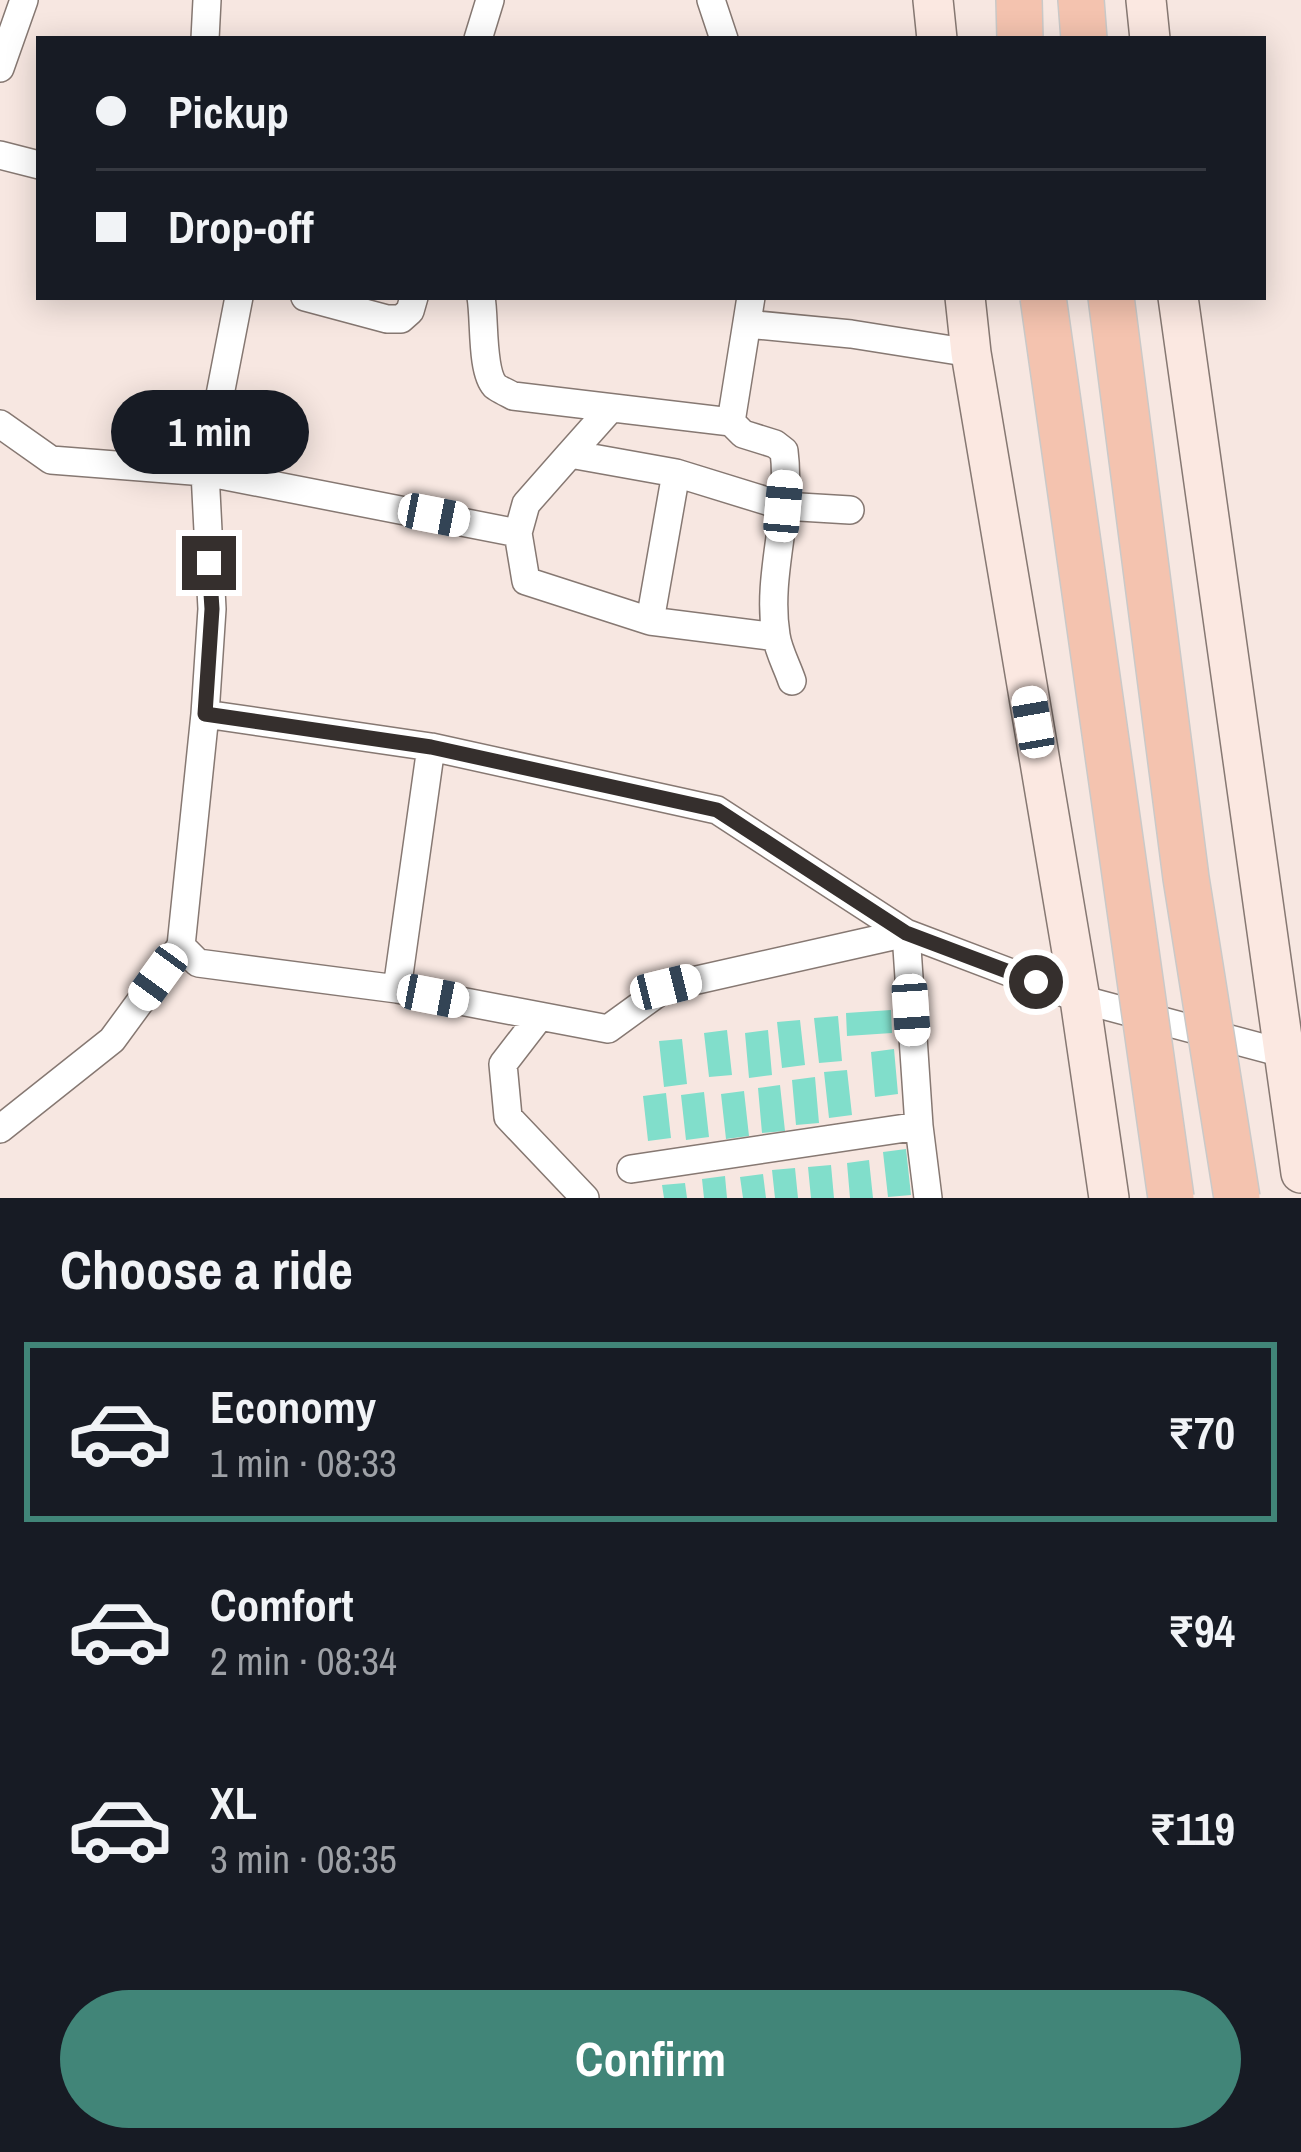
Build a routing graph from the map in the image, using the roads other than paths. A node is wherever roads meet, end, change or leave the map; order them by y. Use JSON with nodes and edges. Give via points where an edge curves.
{"nodes":[{"id":1,"x":24,"y":0,"type":"edge"},
{"id":2,"x":208,"y":0,"type":"edge"},
{"id":3,"x":490,"y":0,"type":"edge"},
{"id":4,"x":933,"y":0,"type":"edge"},
{"id":5,"x":1018,"y":0,"type":"edge"},
{"id":6,"x":1081,"y":0,"type":"edge"},
{"id":7,"x":1147,"y":0,"type":"edge"},
{"id":8,"x":712,"y":4,"type":"edge"},
{"id":9,"x":205,"y":36,"type":"edge"},
{"id":10,"x":479,"y":36,"type":"edge"},
{"id":11,"x":707,"y":36,"type":"edge"},
{"id":12,"x":723,"y":36,"type":"edge"},
{"id":13,"x":937,"y":36,"type":"edge"},
{"id":14,"x":1020,"y":36,"type":"edge"},
{"id":15,"x":1084,"y":36,"type":"edge"},
{"id":16,"x":1150,"y":36,"type":"edge"},
{"id":17,"x":3,"y":51,"type":"edge"},
{"id":18,"x":0,"y":154,"type":"edge"},
{"id":19,"x":36,"y":164,"type":"edge"},
{"id":20,"x":238,"y":300,"type":"edge"},
{"id":21,"x":320,"y":300,"type":"edge"},
{"id":22,"x":413,"y":300,"type":"edge"},
{"id":23,"x":481,"y":300,"type":"edge"},
{"id":24,"x":965,"y":300,"type":"edge"},
{"id":25,"x":1043,"y":300,"type":"edge"},
{"id":26,"x":1111,"y":300,"type":"edge"},
{"id":27,"x":1178,"y":300,"type":"edge"},
{"id":28,"x":749,"y":310,"type":"edge"},
{"id":29,"x":970,"y":352,"type":"junction"},
{"id":30,"x":610,"y":410,"type":"junction"},
{"id":31,"x":731,"y":422,"type":"junction"},
{"id":32,"x":0,"y":424,"type":"edge"},
{"id":33,"x":570,"y":454,"type":"junction"},
{"id":34,"x":205,"y":472,"type":"junction"},
{"id":35,"x":676,"y":473,"type":"junction"},
{"id":36,"x":783,"y":506,"type":"junction"},
{"id":37,"x":850,"y":510,"type":"dead end"},
{"id":38,"x":518,"y":532,"type":"junction"},
{"id":39,"x":650,"y":620,"type":"junction"},
{"id":40,"x":776,"y":637,"type":"junction"},
{"id":41,"x":793,"y":681,"type":"dead end"},
{"id":42,"x":205,"y":714,"type":"junction"},
{"id":43,"x":431,"y":747,"type":"junction"},
{"id":44,"x":906,"y":933,"type":"junction"},
{"id":45,"x":181,"y":946,"type":"junction"},
{"id":46,"x":397,"y":989,"type":"junction"},
{"id":47,"x":1080,"y":999,"type":"junction"},
{"id":48,"x":540,"y":1016,"type":"junction"},
{"id":49,"x":1292,"y":1055,"type":"edge"},
{"id":50,"x":919,"y":1126,"type":"junction"},
{"id":51,"x":0,"y":1130,"type":"edge"},
{"id":52,"x":631,"y":1169,"type":"dead end"},
{"id":53,"x":1301,"y":1173,"type":"edge"},
{"id":54,"x":585,"y":1198,"type":"edge"},
{"id":55,"x":928,"y":1198,"type":"edge"},
{"id":56,"x":1109,"y":1198,"type":"edge"},
{"id":57,"x":1171,"y":1198,"type":"edge"},
{"id":58,"x":1237,"y":1198,"type":"edge"}],
"edges":[{"from":1,"to":17,"type":"street"},
{"from":2,"to":9,"type":"street"},
{"from":3,"to":10,"type":"street"},
{"from":4,"to":13,"type":"main road"},
{"from":5,"to":14,"type":"highway"},
{"from":6,"to":15,"type":"highway"},
{"from":7,"to":16,"type":"main road"},
{"from":8,"to":11,"type":"street"},
{"from":8,"to":12,"type":"street"},
{"from":18,"to":19,"type":"street"},
{"from":20,"to":34,"type":"street"},
{"from":21,"to":22,"type":"street","via":[[401,319]]},
{"from":23,"to":30,"type":"street","via":[[484,353],[496,387]]},
{"from":24,"to":29,"type":"main road"},
{"from":25,"to":57,"type":"highway","bridge":true},
{"from":26,"to":58,"type":"highway","bridge":true,"via":[[1186,878]]},
{"from":27,"to":49,"type":"main road"},
{"from":28,"to":29,"type":"street"},
{"from":28,"to":31,"type":"street"},
{"from":29,"to":47,"type":"main road"},
{"from":30,"to":31,"type":"street"},
{"from":30,"to":33,"type":"street"},
{"from":31,"to":36,"type":"street","via":[[784,451]]},
{"from":32,"to":34,"type":"street","via":[[51,460]]},
{"from":33,"to":35,"type":"street"},
{"from":33,"to":38,"type":"street","via":[[526,504]]},
{"from":34,"to":38,"type":"street"},
{"from":34,"to":42,"type":"street","via":[[212,609]]},
{"from":35,"to":36,"type":"street"},
{"from":35,"to":39,"type":"street"},
{"from":36,"to":37,"type":"street"},
{"from":36,"to":40,"type":"street"},
{"from":38,"to":39,"type":"street","via":[[526,581]]},
{"from":39,"to":40,"type":"street"},
{"from":40,"to":41,"type":"street"},
{"from":42,"to":43,"type":"street"},
{"from":42,"to":45,"type":"street"},
{"from":43,"to":44,"type":"street","via":[[717,810]]},
{"from":43,"to":46,"type":"street"},
{"from":44,"to":47,"type":"street"},
{"from":44,"to":48,"type":"street","via":[[666,987],[608,1029]]},
{"from":44,"to":50,"type":"street"},
{"from":45,"to":46,"type":"street","via":[[198,963]]},
{"from":45,"to":51,"type":"street","via":[[112,1040]]},
{"from":46,"to":48,"type":"street"},
{"from":47,"to":49,"type":"street"},
{"from":47,"to":56,"type":"main road"},
{"from":48,"to":54,"type":"street","via":[[503,1064],[508,1117]]},
{"from":49,"to":53,"type":"main road"},
{"from":50,"to":52,"type":"street"},
{"from":50,"to":55,"type":"street"}]}
